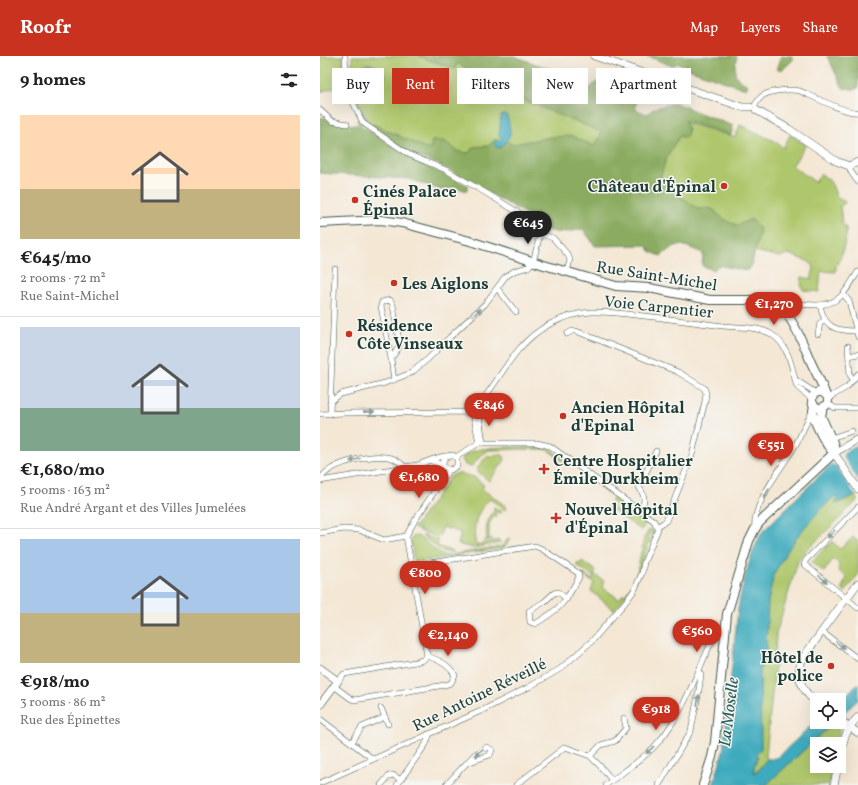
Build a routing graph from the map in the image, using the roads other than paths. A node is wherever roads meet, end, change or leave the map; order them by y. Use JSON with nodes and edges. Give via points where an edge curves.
{"nodes":[{"id":1,"x":345,"y":56,"type":"edge"},
{"id":2,"x":594,"y":56,"type":"edge"},
{"id":3,"x":754,"y":108,"type":"junction"},
{"id":4,"x":320,"y":110,"type":"edge"},
{"id":5,"x":858,"y":112,"type":"edge"},
{"id":6,"x":347,"y":124,"type":"dead end"},
{"id":7,"x":858,"y":162,"type":"edge"},
{"id":8,"x":849,"y":166,"type":"junction"},
{"id":9,"x":857,"y":180,"type":"edge"},
{"id":10,"x":320,"y":223,"type":"edge"},
{"id":11,"x":540,"y":234,"type":"junction"},
{"id":12,"x":532,"y":262,"type":"junction"},
{"id":13,"x":334,"y":269,"type":"dead end"},
{"id":14,"x":567,"y":272,"type":"junction"},
{"id":15,"x":857,"y":274,"type":"edge"},
{"id":16,"x":497,"y":288,"type":"junction"},
{"id":17,"x":843,"y":294,"type":"junction"},
{"id":18,"x":820,"y":305,"type":"junction"},
{"id":19,"x":787,"y":310,"type":"junction"},
{"id":20,"x":516,"y":312,"type":"dead end"},
{"id":21,"x":825,"y":320,"type":"junction"},
{"id":22,"x":567,"y":334,"type":"dead end"},
{"id":23,"x":818,"y":334,"type":"dead end"},
{"id":24,"x":858,"y":335,"type":"edge"},
{"id":25,"x":848,"y":346,"type":"dead end"},
{"id":26,"x":858,"y":354,"type":"edge"},
{"id":27,"x":848,"y":356,"type":"junction"},
{"id":28,"x":391,"y":359,"type":"junction"},
{"id":29,"x":858,"y":374,"type":"edge"},
{"id":30,"x":853,"y":379,"type":"junction"},
{"id":31,"x":394,"y":380,"type":"junction"},
{"id":32,"x":821,"y":400,"type":"junction"},
{"id":33,"x":482,"y":402,"type":"junction"},
{"id":34,"x":330,"y":403,"type":"junction"},
{"id":35,"x":858,"y":408,"type":"edge"},
{"id":36,"x":473,"y":412,"type":"junction"},
{"id":37,"x":320,"y":414,"type":"edge"},
{"id":38,"x":330,"y":414,"type":"junction"},
{"id":39,"x":478,"y":414,"type":"junction"},
{"id":40,"x":818,"y":419,"type":"junction"},
{"id":41,"x":855,"y":430,"type":"edge"},
{"id":42,"x":831,"y":438,"type":"junction"},
{"id":43,"x":858,"y":439,"type":"edge"},
{"id":44,"x":481,"y":443,"type":"junction"},
{"id":45,"x":656,"y":451,"type":"dead end"},
{"id":46,"x":446,"y":456,"type":"junction"},
{"id":47,"x":836,"y":456,"type":"junction"},
{"id":48,"x":456,"y":457,"type":"junction"},
{"id":49,"x":431,"y":461,"type":"junction"},
{"id":50,"x":443,"y":465,"type":"junction"},
{"id":51,"x":405,"y":467,"type":"junction"},
{"id":52,"x":449,"y":470,"type":"junction"},
{"id":53,"x":320,"y":480,"type":"edge"},
{"id":54,"x":858,"y":489,"type":"edge"},
{"id":55,"x":858,"y":507,"type":"edge"},
{"id":56,"x":640,"y":510,"type":"junction"},
{"id":57,"x":658,"y":526,"type":"junction"},
{"id":58,"x":754,"y":529,"type":"junction"},
{"id":59,"x":320,"y":533,"type":"edge"},
{"id":60,"x":406,"y":536,"type":"junction"},
{"id":61,"x":411,"y":566,"type":"junction"},
{"id":62,"x":858,"y":583,"type":"edge"},
{"id":63,"x":858,"y":590,"type":"edge"},
{"id":64,"x":567,"y":599,"type":"junction"},
{"id":65,"x":848,"y":600,"type":"junction"},
{"id":66,"x":858,"y":608,"type":"edge"},
{"id":67,"x":726,"y":629,"type":"junction"},
{"id":68,"x":824,"y":633,"type":"junction"},
{"id":69,"x":725,"y":641,"type":"junction"},
{"id":70,"x":711,"y":643,"type":"junction"},
{"id":71,"x":427,"y":656,"type":"junction"},
{"id":72,"x":858,"y":659,"type":"edge"},
{"id":73,"x":320,"y":668,"type":"edge"},
{"id":74,"x":699,"y":670,"type":"junction"},
{"id":75,"x":336,"y":684,"type":"junction"},
{"id":76,"x":812,"y":693,"type":"edge"},
{"id":77,"x":320,"y":705,"type":"edge"},
{"id":78,"x":381,"y":708,"type":"dead end"},
{"id":79,"x":385,"y":717,"type":"junction"},
{"id":80,"x":858,"y":717,"type":"edge"},
{"id":81,"x":624,"y":718,"type":"dead end"},
{"id":82,"x":320,"y":719,"type":"edge"},
{"id":83,"x":388,"y":724,"type":"dead end"},
{"id":84,"x":846,"y":724,"type":"edge"},
{"id":85,"x":849,"y":726,"type":"junction"},
{"id":86,"x":858,"y":733,"type":"edge"},
{"id":87,"x":428,"y":734,"type":"junction"},
{"id":88,"x":844,"y":737,"type":"edge"},
{"id":89,"x":352,"y":742,"type":"junction"},
{"id":90,"x":590,"y":756,"type":"junction"},
{"id":91,"x":373,"y":759,"type":"junction"},
{"id":92,"x":467,"y":763,"type":"dead end"},
{"id":93,"x":837,"y":773,"type":"edge"},
{"id":94,"x":612,"y":780,"type":"junction"},
{"id":95,"x":320,"y":783,"type":"edge"},
{"id":96,"x":399,"y":783,"type":"edge"},
{"id":97,"x":381,"y":785,"type":"edge"},
{"id":98,"x":446,"y":785,"type":"edge"},
{"id":99,"x":516,"y":785,"type":"edge"},
{"id":100,"x":606,"y":785,"type":"edge"},
{"id":101,"x":659,"y":785,"type":"edge"},
{"id":102,"x":703,"y":785,"type":"edge"},
{"id":103,"x":834,"y":785,"type":"edge"}],
"edges":[{"from":1,"to":11,"type":"street","via":[[347,90],[363,124],[410,155],[446,170],[529,219],[541,231]]},
{"from":2,"to":3,"type":"main road","via":[[735,104]]},
{"from":3,"to":5,"type":"street","via":[[765,94],[793,90]]},
{"from":3,"to":8,"type":"main road","via":[[836,161]]},
{"from":4,"to":6,"type":"street","via":[[332,121]]},
{"from":7,"to":8,"type":"main road"},
{"from":8,"to":9,"type":"street"},
{"from":10,"to":12,"type":"main road","name":"Rue Saint-Michel","via":[[381,220],[402,223],[470,241]]},
{"from":11,"to":12,"type":"street"},
{"from":11,"to":14,"type":"street","via":[[553,238],[568,255],[570,260]]},
{"from":12,"to":14,"type":"main road","name":"Rue Saint-Michel"},
{"from":12,"to":16,"type":"street","via":[[505,277]]},
{"from":13,"to":34,"type":"street"},
{"from":14,"to":19,"type":"main road","name":"Rue Saint-Michel","via":[[616,286],[649,288],[710,300],[760,300],[779,306],[780,313]]},
{"from":15,"to":17,"type":"street"},
{"from":16,"to":20,"type":"street"},
{"from":31,"to":16,"type":"street","one_way":true,"via":[[411,373],[430,358],[485,304]]},
{"from":17,"to":18,"type":"street","via":[[832,303]]},
{"from":17,"to":24,"type":"street","via":[[849,301]]},
{"from":18,"to":19,"type":"street","via":[[801,304]]},
{"from":18,"to":21,"type":"street"},
{"from":19,"to":32,"type":"main road","via":[[823,385]]},
{"from":21,"to":23,"type":"street","via":[[820,323]]},
{"from":21,"to":24,"type":"street","via":[[834,328]]},
{"from":22,"to":57,"type":"street","via":[[572,331],[582,334],[678,372],[704,388],[705,401],[692,455],[666,521]]},
{"from":25,"to":27,"type":"street"},
{"from":26,"to":27,"type":"street"},
{"from":27,"to":30,"type":"street","via":[[850,375]]},
{"from":28,"to":28,"type":"street","via":[[381,306],[385,300],[390,300],[393,305],[399,341],[399,347]]},
{"from":28,"to":31,"type":"street"},
{"from":29,"to":30,"type":"street"},
{"from":30,"to":32,"type":"street","via":[[847,387]]},
{"from":31,"to":34,"type":"street","via":[[340,394]]},
{"from":32,"to":33,"type":"street","name":"Voie Carpentier","via":[[795,380],[786,351],[771,334],[760,330],[713,324],[589,312],[570,316],[552,324],[527,341],[514,354]]},
{"from":32,"to":35,"type":"street","name":"Voie Carpentier","via":[[835,408]]},
{"from":32,"to":40,"type":"main road"},
{"from":32,"to":58,"type":"street","one_way":true,"via":[[756,512]]},
{"from":33,"to":36,"type":"street","name":"Voie Carpentier"},
{"from":33,"to":39,"type":"street","name":"Voie Carpentier"},
{"from":34,"to":38,"type":"street"},
{"from":38,"to":36,"type":"street","one_way":true},
{"from":36,"to":39,"type":"street"},
{"from":36,"to":44,"type":"street"},
{"from":37,"to":38,"type":"street"},
{"from":39,"to":44,"type":"street","name":"Voie Carpentier"},
{"from":40,"to":42,"type":"main road"},
{"from":40,"to":47,"type":"main road","via":[[828,448]]},
{"from":41,"to":42,"type":"street"},
{"from":42,"to":47,"type":"main road"},
{"from":43,"to":47,"type":"main road"},
{"from":44,"to":48,"type":"street"},
{"from":44,"to":56,"type":"street","via":[[537,443],[550,446]]},
{"from":45,"to":56,"type":"street","via":[[639,487],[645,502]]},
{"from":46,"to":48,"type":"street"},
{"from":46,"to":49,"type":"street"},
{"from":46,"to":50,"type":"street"},
{"from":47,"to":54,"type":"main road"},
{"from":47,"to":58,"type":"main road","via":[[779,503]]},
{"from":48,"to":52,"type":"street","via":[[457,466],[454,470]]},
{"from":49,"to":50,"type":"street"},
{"from":49,"to":51,"type":"street"},
{"from":50,"to":52,"type":"street"},
{"from":51,"to":53,"type":"street"},
{"from":51,"to":53,"type":"street","one_way":true,"via":[[391,458],[362,458],[329,470]]},
{"from":52,"to":60,"type":"street"},
{"from":55,"to":65,"type":"street","one_way":true,"via":[[804,562]]},
{"from":56,"to":57,"type":"street"},
{"from":57,"to":87,"type":"street","name":"Rue Antoine Réveillé","via":[[635,589],[621,609],[580,652],[529,688]]},
{"from":58,"to":67,"type":"main road","via":[[727,614]]},
{"from":59,"to":60,"type":"street","via":[[344,529],[359,530],[384,540]]},
{"from":60,"to":61,"type":"street"},
{"from":61,"to":64,"type":"street","via":[[535,546],[579,575]]},
{"from":61,"to":71,"type":"street"},
{"from":62,"to":65,"type":"main road"},
{"from":63,"to":65,"type":"main road"},
{"from":64,"to":64,"type":"street","via":[[558,592],[554,593],[529,611],[530,622],[535,624],[552,614]]},
{"from":65,"to":66,"type":"street"},
{"from":65,"to":68,"type":"main road"},
{"from":67,"to":69,"type":"main road"},
{"from":67,"to":70,"type":"street","via":[[717,633]]},
{"from":68,"to":72,"type":"street","one_way":true},
{"from":68,"to":76,"type":"main road","via":[[803,667],[804,679]]},
{"from":69,"to":70,"type":"street"},
{"from":69,"to":102,"type":"main road","via":[[715,742]]},
{"from":70,"to":74,"type":"street"},
{"from":71,"to":75,"type":"street","via":[[415,662],[344,674]]},
{"from":71,"to":75,"type":"street","via":[[452,670],[455,675],[451,683],[354,700]]},
{"from":73,"to":75,"type":"main road"},
{"from":74,"to":94,"type":"street","one_way":true,"via":[[673,723],[660,740]]},
{"from":101,"to":74,"type":"street","one_way":true,"via":[[691,731],[699,690]]},
{"from":75,"to":77,"type":"main road"},
{"from":78,"to":79,"type":"street"},
{"from":79,"to":83,"type":"street"},
{"from":79,"to":89,"type":"street","via":[[362,727]]},
{"from":80,"to":85,"type":"main road"},
{"from":81,"to":90,"type":"street","via":[[626,728],[615,741],[601,745]]},
{"from":82,"to":89,"type":"street"},
{"from":84,"to":85,"type":"main road"},
{"from":85,"to":86,"type":"main road"},
{"from":85,"to":88,"type":"main road"},
{"from":87,"to":91,"type":"street","name":"Rue Antoine Réveillé"},
{"from":87,"to":96,"type":"street","via":[[426,744]]},
{"from":89,"to":91,"type":"street"},
{"from":90,"to":94,"type":"street"},
{"from":90,"to":99,"type":"street","via":[[565,747]]},
{"from":91,"to":95,"type":"street","name":"Rue Antoine Réveillé"},
{"from":92,"to":98,"type":"street"},
{"from":93,"to":103,"type":"main road"},
{"from":94,"to":100,"type":"street"},
{"from":96,"to":97,"type":"street","via":[[393,775]]}]}
